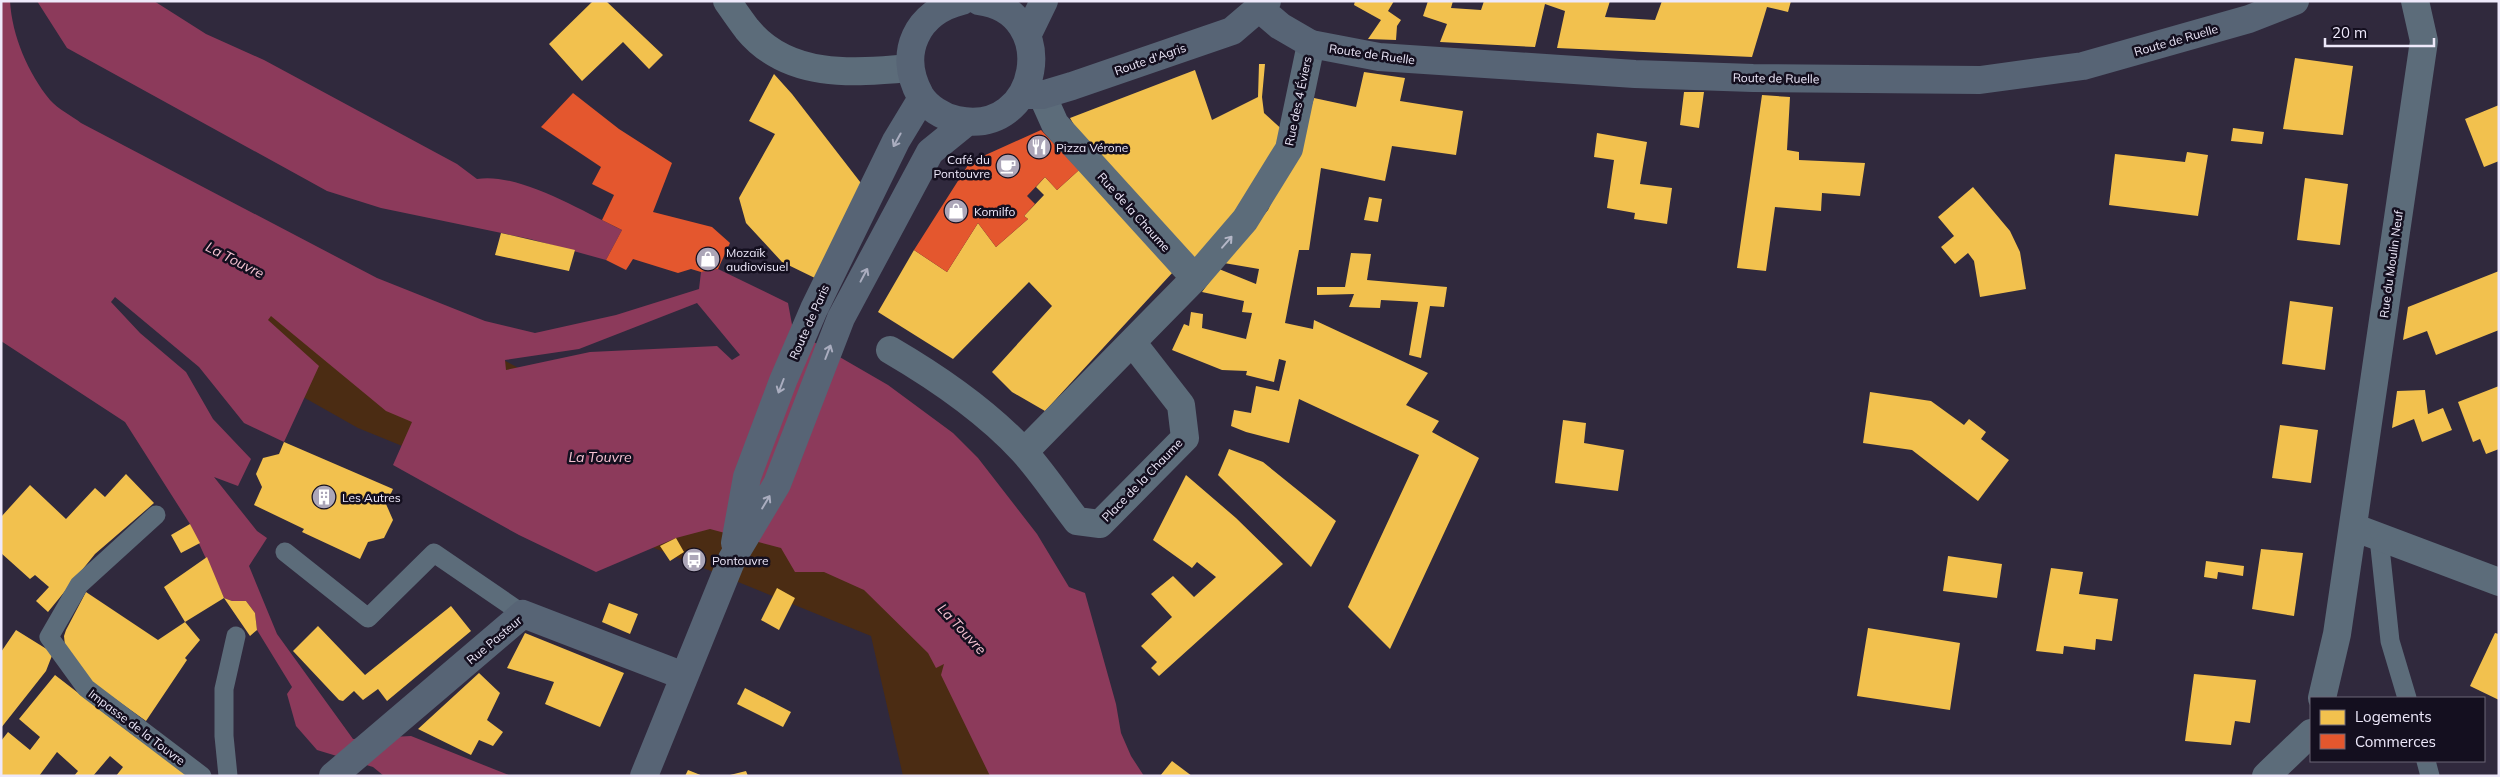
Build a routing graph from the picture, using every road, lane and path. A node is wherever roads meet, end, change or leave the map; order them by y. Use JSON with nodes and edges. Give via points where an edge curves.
{"nodes":[{"id":1,"x":727,"y":1,"type":"edge"},
{"id":2,"x":1044,"y":1,"type":"edge"},
{"id":3,"x":2295,"y":1,"type":"edge"},
{"id":4,"x":2415,"y":1,"type":"edge"},
{"id":5,"x":969,"y":2,"type":"edge"},
{"id":6,"x":1263,"y":4,"type":"edge"},
{"id":7,"x":1027,"y":36,"type":"junction"},
{"id":8,"x":1311,"y":44,"type":"junction"},
{"id":9,"x":910,"y":68,"type":"junction"},
{"id":10,"x":1033,"y":95,"type":"junction"},
{"id":11,"x":922,"y":98,"type":"junction"},
{"id":12,"x":966,"y":122,"type":"junction"},
{"id":13,"x":1195,"y":278,"type":"junction"},
{"id":14,"x":1132,"y":342,"type":"junction"},
{"id":15,"x":890,"y":350,"type":"dead end"},
{"id":16,"x":1024,"y":452,"type":"junction"},
{"id":17,"x":156,"y":515,"type":"dead end"},
{"id":18,"x":2352,"y":527,"type":"junction"},
{"id":19,"x":2379,"y":538,"type":"junction"},
{"id":20,"x":284,"y":552,"type":"dead end"},
{"id":21,"x":732,"y":559,"type":"junction"},
{"id":22,"x":2499,"y":582,"type":"edge"},
{"id":23,"x":523,"y":614,"type":"junction"},
{"id":24,"x":236,"y":636,"type":"dead end"},
{"id":25,"x":684,"y":676,"type":"junction"},
{"id":26,"x":2322,"y":697,"type":"edge"},
{"id":27,"x":2407,"y":697,"type":"edge"},
{"id":28,"x":2310,"y":733,"type":"edge"},
{"id":29,"x":2426,"y":762,"type":"edge"},
{"id":30,"x":202,"y":776,"type":"edge"},
{"id":31,"x":228,"y":776,"type":"edge"},
{"id":32,"x":334,"y":776,"type":"edge"},
{"id":33,"x":644,"y":776,"type":"edge"},
{"id":34,"x":2266,"y":776,"type":"edge"},
{"id":35,"x":2430,"y":776,"type":"edge"}],
"edges":[{"from":1,"to":9,"type":"street","via":[[748,31],[780,57],[813,69],[864,72]]},
{"from":2,"to":7,"type":"street"},
{"from":3,"to":8,"type":"street","name":"Route de Ruelle","via":[[2249,19],[2083,66],[1980,80],[1634,74],[1379,57]]},
{"from":4,"to":18,"type":"street","name":"Rue du Moulin Neuf","via":[[2424,41]]},
{"from":5,"to":7,"type":"street","via":[[1004,10],[1018,21]]},
{"from":5,"to":9,"type":"street","via":[[934,13],[922,24],[914,37]]},
{"from":6,"to":8,"type":"street","name":"Route de Ruelle","via":[[1280,26]]},
{"from":6,"to":10,"type":"street","name":"Route d'Agris","via":[[1232,31]]},
{"from":7,"to":10,"type":"street","via":[[1032,52]]},
{"from":13,"to":8,"type":"street","name":"Rue des 4 Éviers","one_way":true,"via":[[1245,220],[1289,149]]},
{"from":9,"to":11,"type":"street"},
{"from":10,"to":12,"type":"street","via":[[986,121]]},
{"from":10,"to":13,"type":"street","name":"Rue de la Chaume","via":[[1055,124]]},
{"from":11,"to":12,"type":"street","via":[[934,110]]},
{"from":11,"to":21,"type":"street","name":"Route de Paris","one_way":true,"via":[[896,141],[814,309],[783,381],[747,477]]},
{"from":21,"to":12,"type":"street","one_way":true,"via":[[777,484],[841,318],[930,152]]},
{"from":13,"to":14,"type":"street"},
{"from":14,"to":16,"type":"street"},
{"from":14,"to":16,"type":"street","name":"Place de la Chaume","via":[[1181,405],[1185,438],[1100,524],[1077,521]]},
{"from":15,"to":16,"type":"street","name":"Place de la Chaume","via":[[936,376],[983,413]]},
{"from":17,"to":30,"type":"lane","name":"Impasse de la Touvre","via":[[79,585],[49,637],[86,688]]},
{"from":18,"to":19,"type":"street"},
{"from":18,"to":26,"type":"street","name":"Rue du Moulin Neuf","via":[[2337,634]]},
{"from":19,"to":22,"type":"street"},
{"from":19,"to":27,"type":"lane","via":[[2390,641]]},
{"from":20,"to":23,"type":"lane","via":[[368,618],[434,553]]},
{"from":21,"to":25,"type":"street"},
{"from":23,"to":25,"type":"street","name":"Rue Pasteur"},
{"from":23,"to":32,"type":"street","name":"Rue Pasteur"},
{"from":24,"to":31,"type":"lane","via":[[224,689]]},
{"from":25,"to":33,"type":"street"},
{"from":28,"to":34,"type":"street"},
{"from":29,"to":35,"type":"lane"}]}
